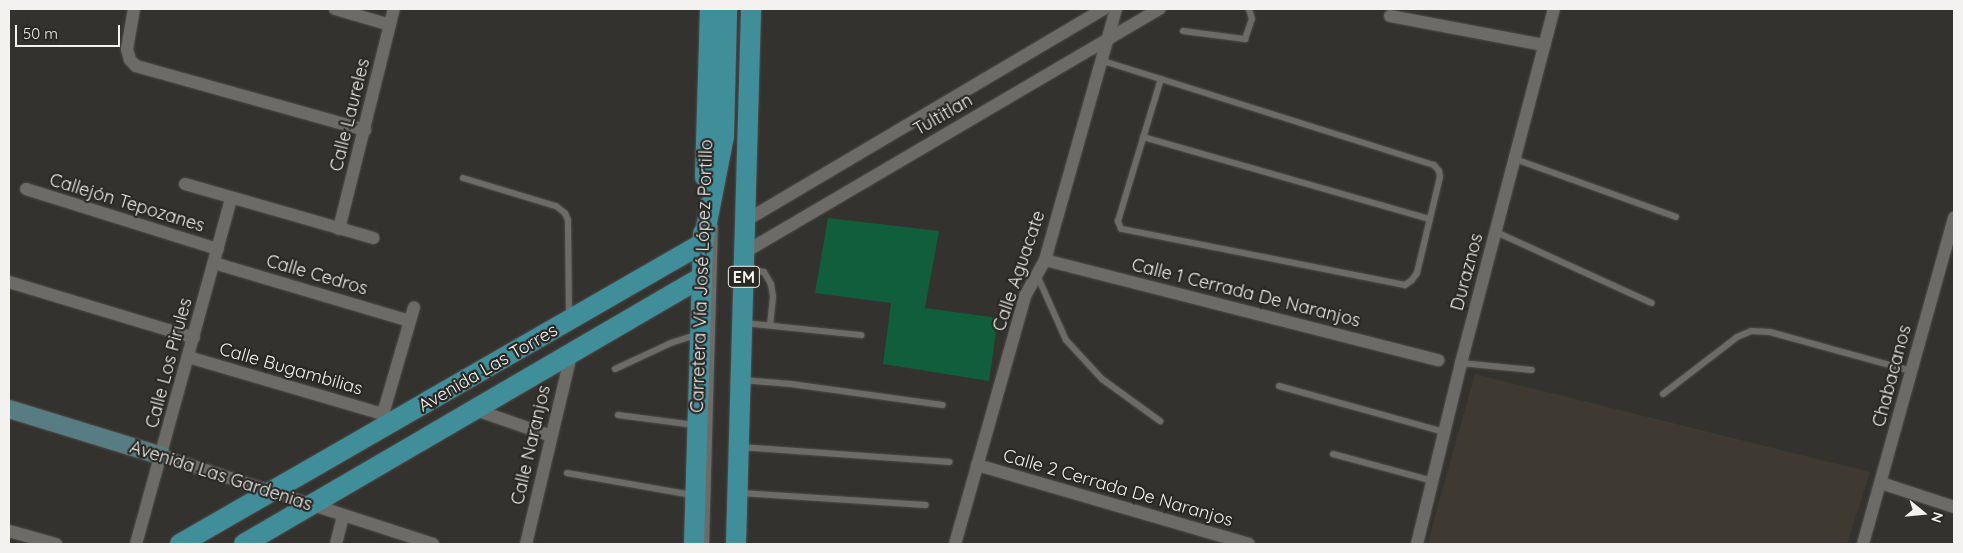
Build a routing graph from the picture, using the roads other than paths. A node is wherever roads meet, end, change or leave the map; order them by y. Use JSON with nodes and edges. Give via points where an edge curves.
{"nodes":[{"id":1,"x":134,"y":9,"type":"edge"},
{"id":2,"x":334,"y":9,"type":"edge"},
{"id":3,"x":394,"y":9,"type":"edge"},
{"id":4,"x":710,"y":9,"type":"edge"},
{"id":5,"x":723,"y":9,"type":"edge"},
{"id":6,"x":727,"y":9,"type":"edge"},
{"id":7,"x":747,"y":9,"type":"edge"},
{"id":8,"x":752,"y":9,"type":"edge"},
{"id":9,"x":1104,"y":9,"type":"edge"},
{"id":10,"x":1116,"y":9,"type":"edge"},
{"id":11,"x":1160,"y":9,"type":"edge"},
{"id":12,"x":1250,"y":9,"type":"edge"},
{"id":13,"x":1554,"y":9,"type":"edge"},
{"id":14,"x":1390,"y":16,"type":"dead end"},
{"id":15,"x":390,"y":25,"type":"junction"},
{"id":16,"x":1183,"y":31,"type":"dead end"},
{"id":17,"x":1106,"y":40,"type":"junction"},
{"id":18,"x":1544,"y":45,"type":"junction"},
{"id":19,"x":1100,"y":60,"type":"junction"},
{"id":20,"x":1161,"y":79,"type":"junction"},
{"id":21,"x":365,"y":130,"type":"junction"},
{"id":22,"x":1143,"y":137,"type":"junction"},
{"id":23,"x":718,"y":158,"type":"junction"},
{"id":24,"x":1515,"y":159,"type":"junction"},
{"id":25,"x":463,"y":178,"type":"dead end"},
{"id":26,"x":185,"y":184,"type":"dead end"},
{"id":27,"x":26,"y":189,"type":"dead end"},
{"id":28,"x":232,"y":198,"type":"junction"},
{"id":29,"x":1676,"y":217,"type":"dead end"},
{"id":30,"x":1954,"y":218,"type":"edge"},
{"id":31,"x":1429,"y":219,"type":"junction"},
{"id":32,"x":745,"y":220,"type":"junction"},
{"id":33,"x":339,"y":229,"type":"junction"},
{"id":34,"x":1496,"y":232,"type":"junction"},
{"id":35,"x":373,"y":238,"type":"dead end"},
{"id":36,"x":703,"y":243,"type":"junction"},
{"id":37,"x":218,"y":249,"type":"junction"},
{"id":38,"x":745,"y":260,"type":"junction"},
{"id":39,"x":1044,"y":260,"type":"junction"},
{"id":40,"x":214,"y":263,"type":"junction"},
{"id":41,"x":1037,"y":274,"type":"junction"},
{"id":42,"x":702,"y":277,"type":"junction"},
{"id":43,"x":9,"y":282,"type":"edge"},
{"id":44,"x":1652,"y":303,"type":"dead end"},
{"id":45,"x":414,"y":307,"type":"dead end"},
{"id":46,"x":410,"y":321,"type":"junction"},
{"id":47,"x":570,"y":321,"type":"junction"},
{"id":48,"x":742,"y":323,"type":"junction"},
{"id":49,"x":770,"y":324,"type":"junction"},
{"id":50,"x":706,"y":332,"type":"junction"},
{"id":51,"x":861,"y":336,"type":"dead end"},
{"id":52,"x":194,"y":338,"type":"junction"},
{"id":53,"x":571,"y":355,"type":"junction"},
{"id":54,"x":188,"y":357,"type":"junction"},
{"id":55,"x":1438,"y":360,"type":"dead end"},
{"id":56,"x":1461,"y":363,"type":"junction"},
{"id":57,"x":615,"y":369,"type":"dead end"},
{"id":58,"x":1532,"y":370,"type":"dead end"},
{"id":59,"x":1912,"y":371,"type":"junction"},
{"id":60,"x":741,"y":380,"type":"junction"},
{"id":61,"x":1279,"y":386,"type":"dead end"},
{"id":62,"x":1663,"y":394,"type":"dead end"},
{"id":63,"x":943,"y":405,"type":"dead end"},
{"id":64,"x":9,"y":409,"type":"edge"},
{"id":65,"x":476,"y":410,"type":"junction"},
{"id":66,"x":618,"y":415,"type":"dead end"},
{"id":67,"x":386,"y":420,"type":"junction"},
{"id":68,"x":1160,"y":421,"type":"dead end"},
{"id":69,"x":698,"y":426,"type":"junction"},
{"id":70,"x":1444,"y":432,"type":"junction"},
{"id":71,"x":551,"y":436,"type":"junction"},
{"id":72,"x":739,"y":446,"type":"junction"},
{"id":73,"x":1333,"y":454,"type":"dead end"},
{"id":74,"x":162,"y":456,"type":"junction"},
{"id":75,"x":949,"y":462,"type":"dead end"},
{"id":76,"x":977,"y":465,"type":"junction"},
{"id":77,"x":567,"y":473,"type":"dead end"},
{"id":78,"x":1434,"y":481,"type":"junction"},
{"id":79,"x":1881,"y":483,"type":"junction"},
{"id":80,"x":273,"y":493,"type":"junction"},
{"id":81,"x":737,"y":493,"type":"junction"},
{"id":82,"x":695,"y":496,"type":"junction"},
{"id":83,"x":312,"y":505,"type":"junction"},
{"id":84,"x":926,"y":506,"type":"dead end"},
{"id":85,"x":1954,"y":507,"type":"edge"},
{"id":86,"x":343,"y":516,"type":"junction"},
{"id":87,"x":9,"y":531,"type":"edge"},
{"id":88,"x":56,"y":544,"type":"edge"},
{"id":89,"x":136,"y":544,"type":"edge"},
{"id":90,"x":180,"y":544,"type":"edge"},
{"id":91,"x":244,"y":544,"type":"edge"},
{"id":92,"x":336,"y":544,"type":"edge"},
{"id":93,"x":429,"y":544,"type":"edge"},
{"id":94,"x":526,"y":544,"type":"edge"},
{"id":95,"x":694,"y":544,"type":"edge"},
{"id":96,"x":706,"y":544,"type":"edge"},
{"id":97,"x":730,"y":544,"type":"edge"},
{"id":98,"x":736,"y":544,"type":"edge"},
{"id":99,"x":955,"y":544,"type":"edge"},
{"id":100,"x":1250,"y":544,"type":"edge"},
{"id":101,"x":1417,"y":544,"type":"edge"},
{"id":102,"x":1863,"y":544,"type":"edge"}],
"edges":[{"from":1,"to":21,"type":"street","via":[[127,49],[136,66]]},
{"from":2,"to":15,"type":"street"},
{"from":3,"to":15,"type":"street","name":"Calle Laureles"},
{"from":4,"to":36,"type":"main road","name":"Carretera Vía José López Portillo","number":"EM"},
{"from":5,"to":23,"type":"lane"},
{"from":6,"to":23,"type":"main road","via":[[724,136]]},
{"from":7,"to":97,"type":"lane"},
{"from":8,"to":32,"type":"main road","number":"EM"},
{"from":9,"to":32,"type":"street","name":"Tultitlan"},
{"from":10,"to":17,"type":"street","name":"Calle Aguacate"},
{"from":11,"to":17,"type":"street","name":"Tultitlan"},
{"from":12,"to":16,"type":"lane","via":[[1252,19],[1245,39]]},
{"from":13,"to":18,"type":"street","name":"Duraznos"},
{"from":14,"to":18,"type":"street"},
{"from":15,"to":21,"type":"street","name":"Calle Laureles"},
{"from":17,"to":19,"type":"street","name":"Calle Aguacate"},
{"from":17,"to":38,"type":"street","name":"Tultitlan"},
{"from":18,"to":24,"type":"street","name":"Duraznos"},
{"from":19,"to":20,"type":"lane"},
{"from":19,"to":39,"type":"street","name":"Calle Aguacate"},
{"from":20,"to":22,"type":"lane"},
{"from":20,"to":31,"type":"lane","via":[[1434,165],[1440,177]]},
{"from":21,"to":33,"type":"street","name":"Calle Laureles"},
{"from":22,"to":31,"type":"lane"},
{"from":22,"to":31,"type":"lane","via":[[1118,220],[1120,229],[1405,285],[1417,273]]},
{"from":23,"to":36,"type":"main road"},
{"from":23,"to":50,"type":"lane"},
{"from":24,"to":29,"type":"lane"},
{"from":24,"to":34,"type":"street","name":"Duraznos"},
{"from":25,"to":47,"type":"lane","via":[[556,206],[565,213],[568,220]]},
{"from":26,"to":28,"type":"street"},
{"from":27,"to":37,"type":"street","name":"Callejón Tepozanes"},
{"from":28,"to":33,"type":"street"},
{"from":28,"to":37,"type":"street","name":"Calle Los Pirules"},
{"from":30,"to":59,"type":"street","name":"Chabacanos"},
{"from":32,"to":38,"type":"main road","number":"EM"},
{"from":33,"to":35,"type":"street"},
{"from":34,"to":44,"type":"lane"},
{"from":34,"to":56,"type":"street","name":"Duraznos"},
{"from":36,"to":42,"type":"main road","name":"Carretera Vía José López Portillo","number":"EM"},
{"from":36,"to":47,"type":"main road","name":"Avenida Las Torres"},
{"from":37,"to":40,"type":"street","name":"Calle Los Pirules"},
{"from":38,"to":48,"type":"main road","number":"EM"},
{"from":38,"to":49,"type":"lane","via":[[764,272],[771,284]]},
{"from":39,"to":41,"type":"street","name":"Calle Aguacate"},
{"from":39,"to":55,"type":"street","name":"Calle 1 Cerrada De Naranjos"},
{"from":40,"to":46,"type":"street","name":"Calle Cedros"},
{"from":40,"to":52,"type":"street","name":"Calle Los Pirules"},
{"from":41,"to":68,"type":"lane","via":[[1066,340],[1102,379]]},
{"from":41,"to":76,"type":"street","name":"Calle Aguacate","via":[[1025,296]]},
{"from":42,"to":50,"type":"main road","name":"Carretera Vía José López Portillo","number":"EM"},
{"from":42,"to":53,"type":"main road","name":"Avenida Las Torres"},
{"from":43,"to":52,"type":"street"},
{"from":45,"to":46,"type":"street"},
{"from":46,"to":67,"type":"street"},
{"from":47,"to":67,"type":"main road","name":"Avenida Las Torres"},
{"from":48,"to":49,"type":"lane"},
{"from":48,"to":60,"type":"main road","number":"EM"},
{"from":49,"to":51,"type":"lane"},
{"from":50,"to":57,"type":"lane","via":[[670,343]]},
{"from":50,"to":69,"type":"main road","name":"Carretera Vía José López Portillo","number":"EM"},
{"from":50,"to":96,"type":"lane"},
{"from":52,"to":54,"type":"street","name":"Calle Los Pirules"},
{"from":53,"to":65,"type":"main road","name":"Avenida Las Torres"},
{"from":53,"to":71,"type":"street","name":"Calle Naranjos"},
{"from":54,"to":67,"type":"street","name":"Calle Bugambilias"},
{"from":54,"to":74,"type":"street","name":"Calle Los Pirules"},
{"from":56,"to":58,"type":"lane"},
{"from":56,"to":70,"type":"street","name":"Duraznos"},
{"from":59,"to":62,"type":"lane","via":[[1770,332],[1751,332],[1737,337]]},
{"from":59,"to":79,"type":"street","name":"Chabacanos"},
{"from":60,"to":63,"type":"lane"},
{"from":60,"to":72,"type":"main road","number":"EM"},
{"from":61,"to":70,"type":"lane"},
{"from":64,"to":74,"type":"street","name":"Avenida Las Gardenias"},
{"from":65,"to":71,"type":"street"},
{"from":65,"to":83,"type":"main road","name":"Avenida Las Torres"},
{"from":66,"to":69,"type":"lane"},
{"from":67,"to":80,"type":"main road","name":"Avenida Las Torres"},
{"from":69,"to":82,"type":"main road","name":"Carretera Vía José López Portillo","number":"EM"},
{"from":70,"to":78,"type":"street","name":"Duraznos"},
{"from":71,"to":94,"type":"street","name":"Calle Naranjos"},
{"from":72,"to":75,"type":"lane"},
{"from":72,"to":81,"type":"main road","number":"EM"},
{"from":73,"to":78,"type":"lane"},
{"from":74,"to":80,"type":"street","name":"Avenida Las Gardenias"},
{"from":74,"to":89,"type":"street","name":"Calle Los Pirules"},
{"from":76,"to":99,"type":"street","name":"Calle Aguacate"},
{"from":76,"to":100,"type":"street","name":"Calle 2 Cerrada De Naranjos"},
{"from":77,"to":82,"type":"lane"},
{"from":78,"to":101,"type":"street","name":"Duraznos"},
{"from":79,"to":85,"type":"street"},
{"from":79,"to":102,"type":"street","name":"Chabacanos"},
{"from":80,"to":83,"type":"street","name":"Avenida Las Gardenias"},
{"from":80,"to":90,"type":"main road","name":"Avenida Las Torres"},
{"from":81,"to":84,"type":"lane"},
{"from":81,"to":98,"type":"main road","number":"EM"},
{"from":82,"to":95,"type":"main road","name":"Carretera Vía José López Portillo","number":"EM"},
{"from":83,"to":86,"type":"street","name":"Avenida Las Gardenias"},
{"from":83,"to":91,"type":"main road","name":"Avenida Las Torres"},
{"from":86,"to":92,"type":"street"},
{"from":86,"to":93,"type":"street","name":"Avenida Las Gardenias"},
{"from":87,"to":88,"type":"street"}]}
